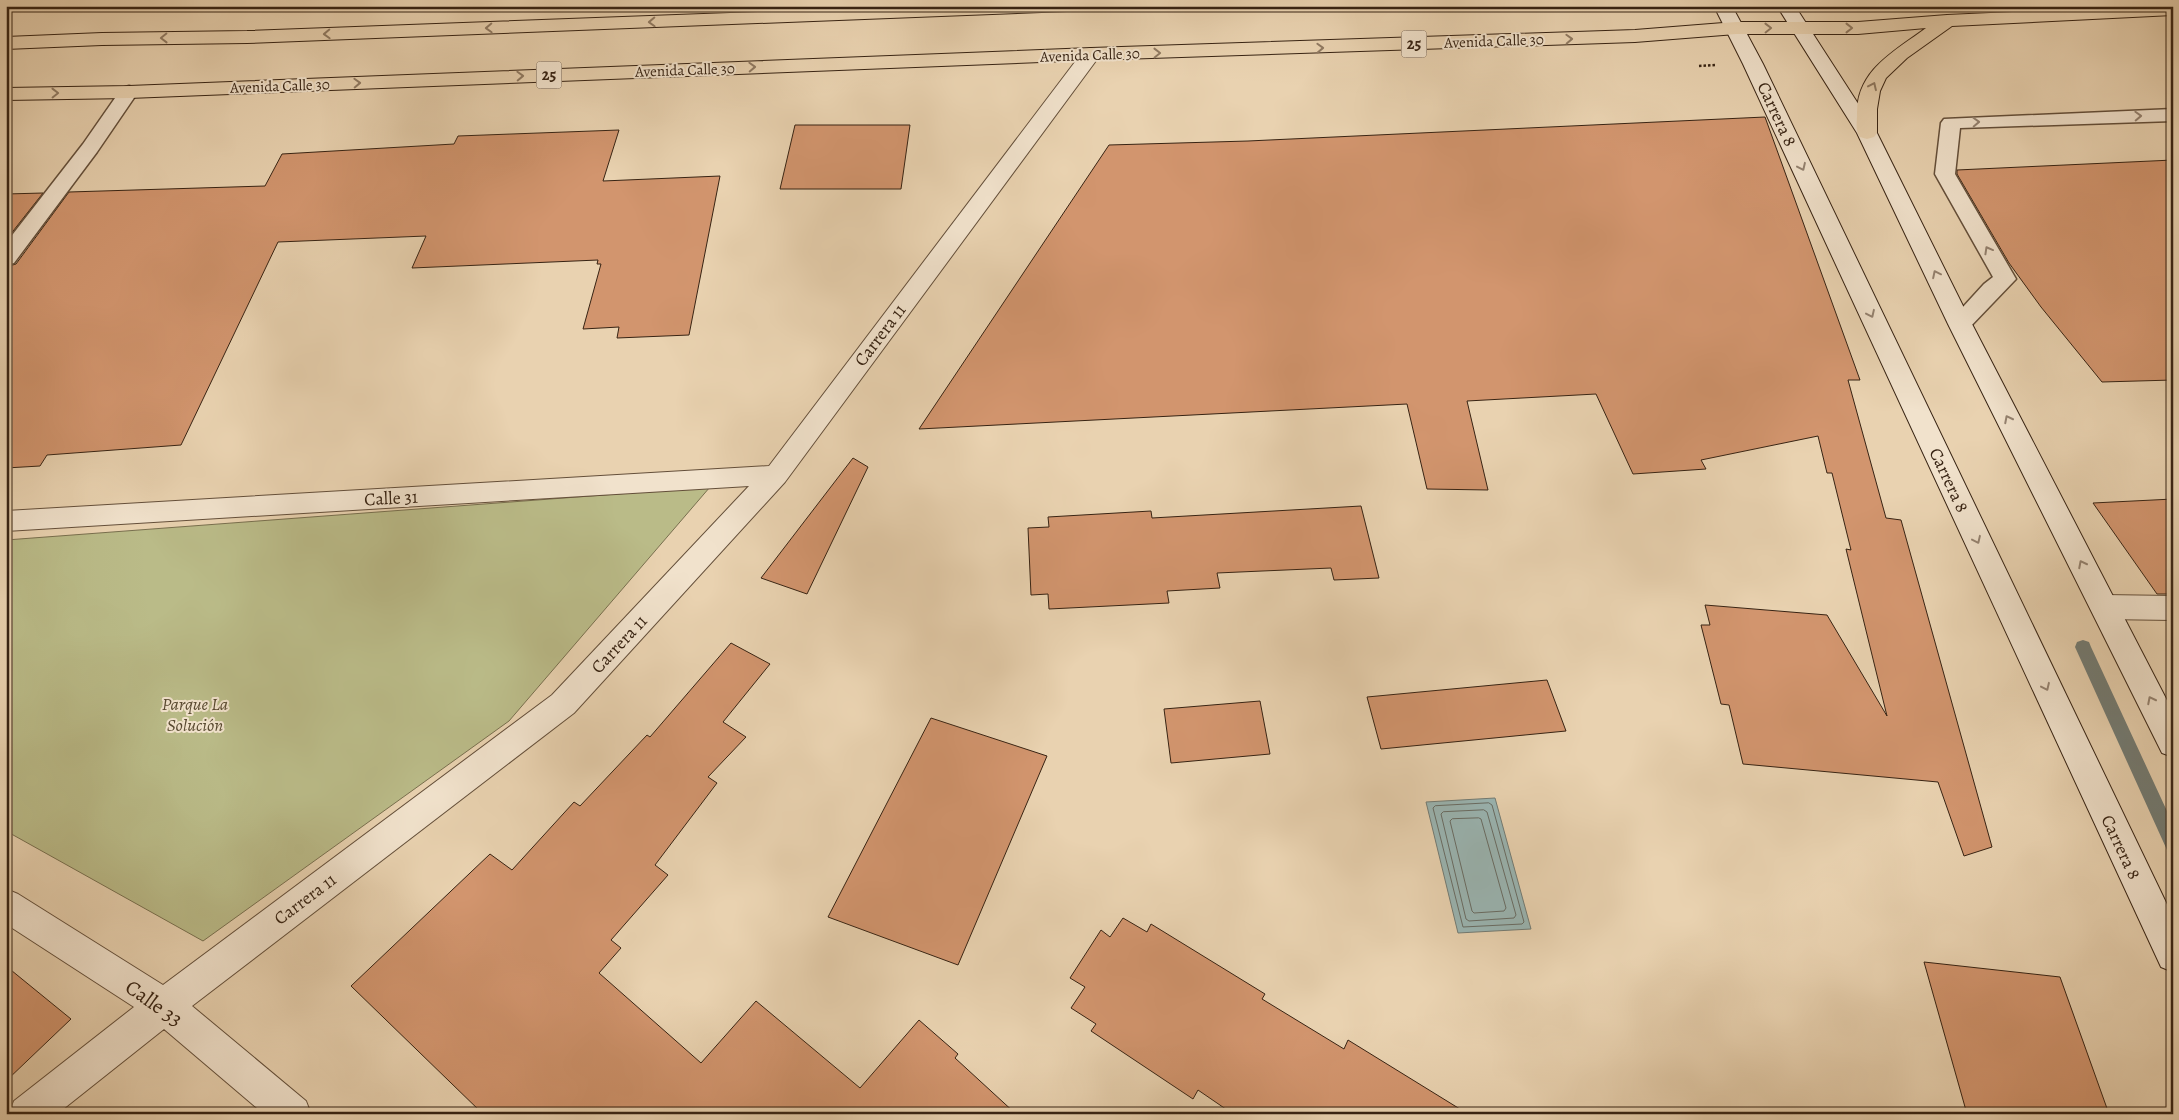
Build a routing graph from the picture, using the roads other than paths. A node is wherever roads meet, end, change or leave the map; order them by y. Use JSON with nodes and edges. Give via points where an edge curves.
{"nodes":[{"id":1,"x":1068,"y":6,"type":"edge"},
{"id":2,"x":1786,"y":6,"type":"edge"},
{"id":3,"x":2173,"y":10,"type":"edge"},
{"id":4,"x":1730,"y":17,"type":"edge"},
{"id":5,"x":1947,"y":21,"type":"junction"},
{"id":6,"x":1800,"y":28,"type":"junction"},
{"id":7,"x":6,"y":43,"type":"edge"},
{"id":8,"x":1091,"y":54,"type":"junction"},
{"id":9,"x":129,"y":92,"type":"junction"},
{"id":10,"x":6,"y":94,"type":"edge"},
{"id":11,"x":2173,"y":115,"type":"edge"},
{"id":12,"x":1867,"y":133,"type":"junction"},
{"id":13,"x":6,"y":258,"type":"edge"},
{"id":14,"x":1960,"y":324,"type":"junction"},
{"id":15,"x":776,"y":475,"type":"junction"},
{"id":16,"x":6,"y":521,"type":"edge"},
{"id":17,"x":2104,"y":608,"type":"junction"},
{"id":18,"x":2173,"y":608,"type":"edge"},
{"id":19,"x":2173,"y":743,"type":"edge"},
{"id":20,"x":6,"y":905,"type":"edge"},
{"id":21,"x":2173,"y":955,"type":"edge"},
{"id":22,"x":164,"y":1006,"type":"junction"},
{"id":23,"x":27,"y":1114,"type":"edge"},
{"id":24,"x":293,"y":1114,"type":"edge"}],
"edges":[{"from":1,"to":7,"type":"highway","one_way":true},
{"from":2,"to":6,"type":"street"},
{"from":3,"to":5,"type":"highway","name":"Avenida Calle 30","number":"25"},
{"from":4,"to":6,"type":"highway","name":"Avenida Calle 30","number":"25","one_way":true},
{"from":8,"to":4,"type":"highway","name":"Avenida Calle 30","number":"25","one_way":true,"via":[[1635,36]]},
{"from":4,"to":21,"type":"street","name":"Carrera 8","one_way":true},
{"from":6,"to":5,"type":"highway","name":"Avenida Calle 30","number":"25","one_way":true,"via":[[1858,28]]},
{"from":12,"to":5,"type":"highway","one_way":true,"via":[[1867,99],[1884,67]]},
{"from":6,"to":12,"type":"street"},
{"from":9,"to":8,"type":"highway","name":"Avenida Calle 30","number":"25","one_way":true},
{"from":8,"to":15,"type":"street","name":"Carrera 11"},
{"from":10,"to":9,"type":"highway","name":"Avenida Calle 30","number":"25","one_way":true},
{"from":9,"to":13,"type":"lane"},
{"from":14,"to":11,"type":"lane","one_way":true,"via":[[2004,279],[1946,174],[1951,123]]},
{"from":14,"to":12,"type":"street","one_way":true},
{"from":17,"to":14,"type":"street","one_way":true},
{"from":15,"to":16,"type":"street","name":"Calle 31"},
{"from":15,"to":22,"type":"street","name":"Carrera 11","via":[[563,704]]},
{"from":17,"to":18,"type":"street"},
{"from":19,"to":17,"type":"street","one_way":true},
{"from":20,"to":22,"type":"street","name":"Calle 33"},
{"from":22,"to":23,"type":"street","name":"Carrera 11"},
{"from":22,"to":24,"type":"street","name":"Calle 33"}]}
